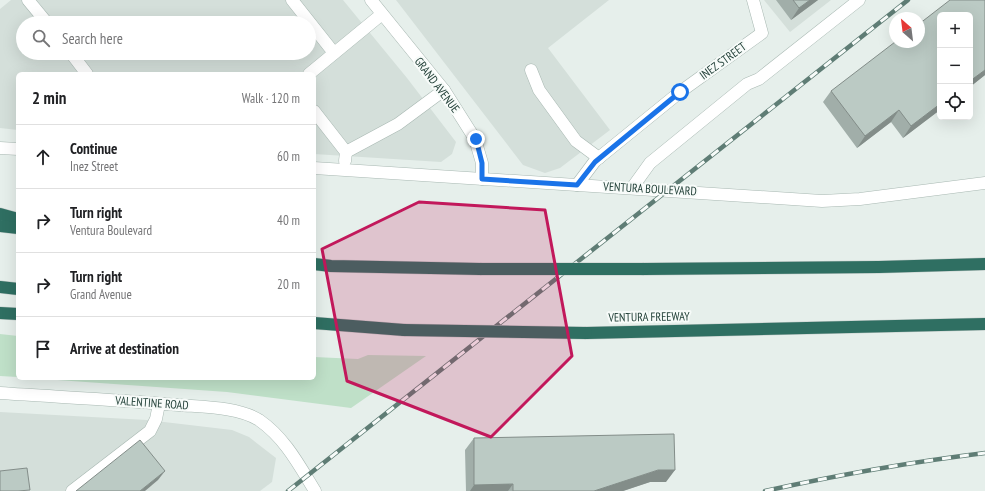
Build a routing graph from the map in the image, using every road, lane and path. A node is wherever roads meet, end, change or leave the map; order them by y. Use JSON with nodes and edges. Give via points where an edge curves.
{"nodes":[{"id":1,"x":28,"y":0,"type":"edge"},
{"id":2,"x":292,"y":0,"type":"edge"},
{"id":3,"x":371,"y":0,"type":"edge"},
{"id":4,"x":753,"y":0,"type":"edge"},
{"id":5,"x":859,"y":0,"type":"edge"},
{"id":6,"x":382,"y":14,"type":"junction"},
{"id":7,"x":41,"y":16,"type":"edge"},
{"id":8,"x":305,"y":16,"type":"edge"},
{"id":9,"x":316,"y":30,"type":"edge"},
{"id":10,"x":334,"y":53,"type":"junction"},
{"id":11,"x":76,"y":60,"type":"edge"},
{"id":12,"x":531,"y":70,"type":"dead end"},
{"id":13,"x":85,"y":72,"type":"edge"},
{"id":14,"x":312,"y":72,"type":"edge"},
{"id":15,"x":444,"y":90,"type":"junction"},
{"id":16,"x":316,"y":113,"type":"edge"},
{"id":17,"x":0,"y":148,"type":"edge"},
{"id":18,"x":16,"y":149,"type":"edge"},
{"id":19,"x":346,"y":152,"type":"junction"},
{"id":20,"x":599,"y":158,"type":"junction"},
{"id":21,"x":316,"y":168,"type":"edge"},
{"id":22,"x":345,"y":170,"type":"junction"},
{"id":23,"x":482,"y":179,"type":"junction"},
{"id":24,"x":985,"y":183,"type":"edge"},
{"id":25,"x":577,"y":185,"type":"junction"},
{"id":26,"x":632,"y":188,"type":"junction"},
{"id":27,"x":0,"y":214,"type":"edge"},
{"id":28,"x":16,"y":218,"type":"edge"},
{"id":29,"x":0,"y":226,"type":"edge"},
{"id":30,"x":16,"y":228,"type":"edge"},
{"id":31,"x":316,"y":264,"type":"edge"},
{"id":32,"x":985,"y":264,"type":"edge"},
{"id":33,"x":0,"y":287,"type":"edge"},
{"id":34,"x":16,"y":289,"type":"edge"},
{"id":35,"x":0,"y":313,"type":"edge"},
{"id":36,"x":16,"y":314,"type":"edge"},
{"id":37,"x":316,"y":324,"type":"edge"},
{"id":38,"x":985,"y":324,"type":"edge"},
{"id":39,"x":0,"y":393,"type":"edge"},
{"id":40,"x":159,"y":404,"type":"junction"},
{"id":41,"x":72,"y":491,"type":"edge"},
{"id":42,"x":315,"y":491,"type":"edge"}],
"edges":[{"from":1,"to":7,"type":"street"},
{"from":2,"to":8,"type":"street"},
{"from":3,"to":6,"type":"street","name":"GRAND AVENUE"},
{"from":4,"to":20,"type":"street","name":"INEZ STREET","via":[[762,33],[680,92]]},
{"from":5,"to":26,"type":"street","via":[[759,79],[747,84],[650,163]]},
{"from":6,"to":10,"type":"street"},
{"from":6,"to":15,"type":"street","name":"GRAND AVENUE"},
{"from":9,"to":10,"type":"street"},
{"from":10,"to":14,"type":"street"},
{"from":11,"to":13,"type":"street"},
{"from":12,"to":20,"type":"street","via":[[539,90],[576,141]]},
{"from":15,"to":19,"type":"street","via":[[398,124]]},
{"from":15,"to":23,"type":"street","name":"GRAND AVENUE","via":[[476,139],[482,163]]},
{"from":16,"to":19,"type":"street"},
{"from":17,"to":18,"type":"street"},
{"from":19,"to":22,"type":"street"},
{"from":20,"to":25,"type":"street","name":"INEZ STREET"},
{"from":21,"to":22,"type":"street","name":"VENTURA BOULEVARD"},
{"from":22,"to":23,"type":"street","name":"VENTURA BOULEVARD"},
{"from":23,"to":25,"type":"street","name":"VENTURA BOULEVARD"},
{"from":24,"to":26,"type":"street","name":"VENTURA BOULEVARD","via":[[860,199],[822,201]]},
{"from":25,"to":26,"type":"street","name":"VENTURA BOULEVARD"},
{"from":27,"to":28,"type":"highway"},
{"from":29,"to":30,"type":"highway"},
{"from":31,"to":32,"type":"highway","bridge":true,"via":[[480,270]]},
{"from":33,"to":34,"type":"highway"},
{"from":35,"to":36,"type":"highway"},
{"from":37,"to":38,"type":"highway","name":"VENTURA FREEWAY","bridge":true,"via":[[404,330],[586,333]]},
{"from":39,"to":40,"type":"street","name":"VALENTINE ROAD"},
{"from":40,"to":41,"type":"street","via":[[150,431]]},
{"from":40,"to":42,"type":"street","name":"VALENTINE ROAD","via":[[224,409],[258,419],[274,432],[289,450]]}]}
